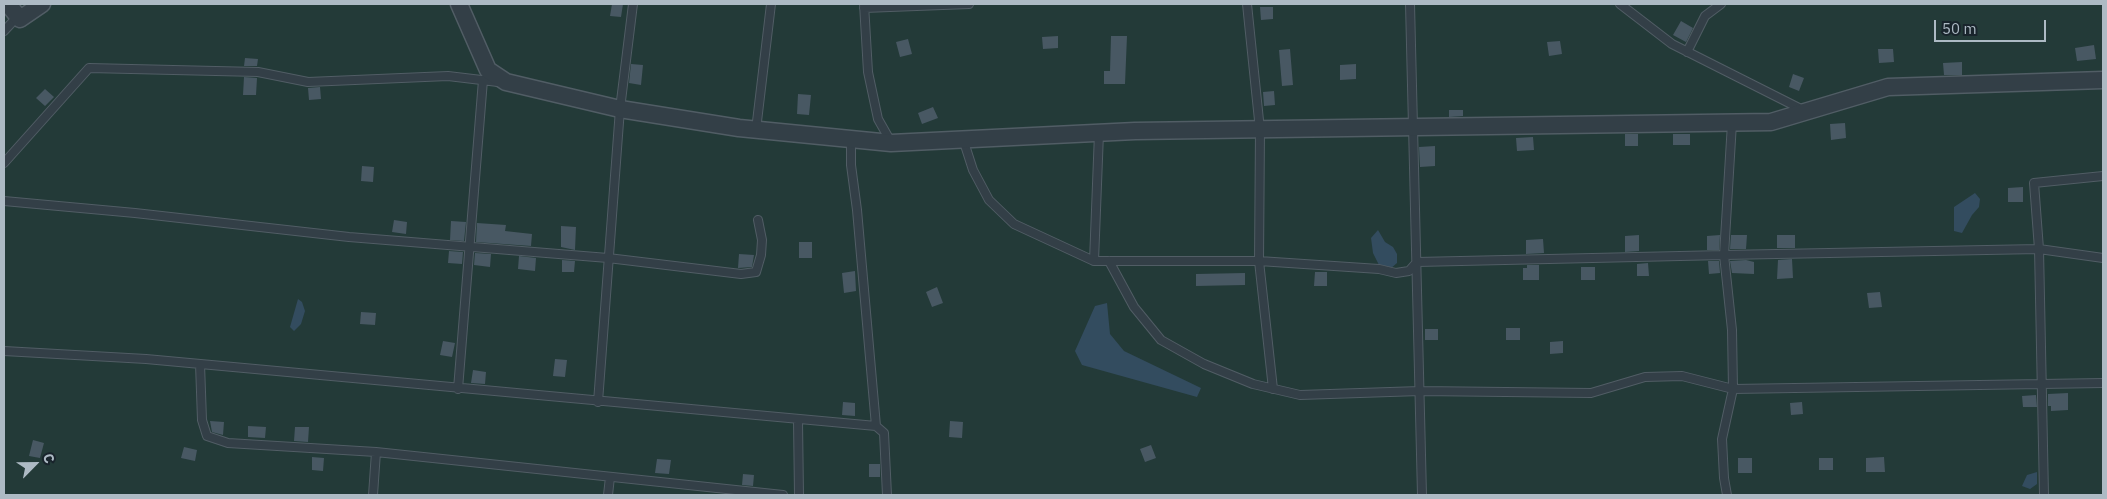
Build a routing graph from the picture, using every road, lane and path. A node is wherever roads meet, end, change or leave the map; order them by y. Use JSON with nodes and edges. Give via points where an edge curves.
{"nodes":[{"id":1,"x":42,"y":4,"type":"edge"},
{"id":2,"x":459,"y":4,"type":"edge"},
{"id":3,"x":633,"y":4,"type":"edge"},
{"id":4,"x":771,"y":4,"type":"edge"},
{"id":5,"x":969,"y":4,"type":"edge"},
{"id":6,"x":1247,"y":4,"type":"edge"},
{"id":7,"x":1410,"y":4,"type":"edge"},
{"id":8,"x":1620,"y":4,"type":"edge"},
{"id":9,"x":1721,"y":4,"type":"edge"},
{"id":10,"x":864,"y":6,"type":"edge"},
{"id":11,"x":13,"y":10,"type":"edge"},
{"id":12,"x":4,"y":31,"type":"edge"},
{"id":13,"x":1687,"y":52,"type":"junction"},
{"id":14,"x":484,"y":80,"type":"junction"},
{"id":15,"x":2103,"y":80,"type":"edge"},
{"id":16,"x":506,"y":82,"type":"junction"},
{"id":17,"x":620,"y":109,"type":"junction"},
{"id":18,"x":1807,"y":112,"type":"junction"},
{"id":19,"x":1732,"y":123,"type":"junction"},
{"id":20,"x":1413,"y":128,"type":"junction"},
{"id":21,"x":756,"y":130,"type":"junction"},
{"id":22,"x":1260,"y":130,"type":"junction"},
{"id":23,"x":1099,"y":132,"type":"junction"},
{"id":24,"x":851,"y":139,"type":"junction"},
{"id":25,"x":963,"y":139,"type":"junction"},
{"id":26,"x":891,"y":142,"type":"junction"},
{"id":27,"x":4,"y":163,"type":"edge"},
{"id":28,"x":2103,"y":176,"type":"edge"},
{"id":29,"x":4,"y":202,"type":"edge"},
{"id":30,"x":758,"y":220,"type":"dead end"},
{"id":31,"x":469,"y":246,"type":"junction"},
{"id":32,"x":2039,"y":249,"type":"junction"},
{"id":33,"x":1724,"y":255,"type":"junction"},
{"id":34,"x":608,"y":258,"type":"junction"},
{"id":35,"x":2103,"y":258,"type":"edge"},
{"id":36,"x":1094,"y":261,"type":"junction"},
{"id":37,"x":1109,"y":261,"type":"junction"},
{"id":38,"x":1259,"y":261,"type":"junction"},
{"id":39,"x":1417,"y":262,"type":"junction"},
{"id":40,"x":4,"y":351,"type":"edge"},
{"id":41,"x":200,"y":364,"type":"junction"},
{"id":42,"x":2103,"y":383,"type":"edge"},
{"id":43,"x":2042,"y":385,"type":"junction"},
{"id":44,"x":458,"y":389,"type":"junction"},
{"id":45,"x":1274,"y":389,"type":"junction"},
{"id":46,"x":1733,"y":389,"type":"junction"},
{"id":47,"x":1420,"y":391,"type":"junction"},
{"id":48,"x":598,"y":402,"type":"junction"},
{"id":49,"x":798,"y":421,"type":"junction"},
{"id":50,"x":876,"y":426,"type":"junction"},
{"id":51,"x":376,"y":452,"type":"junction"},
{"id":52,"x":610,"y":477,"type":"junction"},
{"id":53,"x":373,"y":495,"type":"edge"},
{"id":54,"x":608,"y":495,"type":"edge"},
{"id":55,"x":783,"y":495,"type":"edge"},
{"id":56,"x":799,"y":495,"type":"edge"},
{"id":57,"x":887,"y":495,"type":"edge"},
{"id":58,"x":1422,"y":495,"type":"edge"},
{"id":59,"x":1727,"y":495,"type":"edge"},
{"id":60,"x":2044,"y":495,"type":"edge"}],
"edges":[{"from":1,"to":11,"type":"street","via":[[20,19]]},
{"from":2,"to":16,"type":"street","via":[[488,70]]},
{"from":3,"to":17,"type":"lane"},
{"from":4,"to":21,"type":"lane"},
{"from":5,"to":10,"type":"lane"},
{"from":6,"to":22,"type":"lane"},
{"from":7,"to":20,"type":"lane"},
{"from":8,"to":13,"type":"lane"},
{"from":9,"to":13,"type":"lane","via":[[1705,16]]},
{"from":10,"to":26,"type":"lane","via":[[868,72],[878,119]]},
{"from":11,"to":12,"type":"lane"},
{"from":13,"to":18,"type":"lane"},
{"from":14,"to":16,"type":"lane"},
{"from":14,"to":27,"type":"lane","via":[[448,76],[308,82],[258,72],[89,68]]},
{"from":14,"to":31,"type":"lane"},
{"from":15,"to":18,"type":"street","via":[[1888,87]]},
{"from":16,"to":17,"type":"street"},
{"from":17,"to":21,"type":"street"},
{"from":17,"to":34,"type":"lane"},
{"from":18,"to":19,"type":"street","via":[[1771,122]]},
{"from":19,"to":20,"type":"street"},
{"from":19,"to":33,"type":"lane"},
{"from":20,"to":22,"type":"street"},
{"from":20,"to":39,"type":"lane"},
{"from":21,"to":24,"type":"street"},
{"from":22,"to":23,"type":"street"},
{"from":22,"to":38,"type":"lane"},
{"from":23,"to":25,"type":"street"},
{"from":23,"to":36,"type":"lane"},
{"from":24,"to":26,"type":"street"},
{"from":24,"to":50,"type":"lane"},
{"from":25,"to":26,"type":"street"},
{"from":25,"to":36,"type":"lane","via":[[972,170],[989,200],[1014,224]]},
{"from":28,"to":32,"type":"lane","via":[[2034,183]]},
{"from":29,"to":31,"type":"lane"},
{"from":30,"to":34,"type":"lane","via":[[762,240],[756,272],[741,274]]},
{"from":31,"to":34,"type":"lane"},
{"from":31,"to":44,"type":"lane"},
{"from":32,"to":33,"type":"lane"},
{"from":32,"to":35,"type":"lane"},
{"from":32,"to":43,"type":"lane"},
{"from":33,"to":39,"type":"lane"},
{"from":33,"to":46,"type":"lane","via":[[1732,330]]},
{"from":34,"to":48,"type":"lane"},
{"from":36,"to":37,"type":"lane"},
{"from":37,"to":38,"type":"lane"},
{"from":37,"to":45,"type":"lane","via":[[1134,307],[1162,340],[1204,364]]},
{"from":38,"to":39,"type":"lane","via":[[1379,269],[1396,273],[1409,271]]},
{"from":38,"to":45,"type":"lane"},
{"from":39,"to":47,"type":"lane"},
{"from":40,"to":41,"type":"lane"},
{"from":41,"to":44,"type":"lane"},
{"from":41,"to":51,"type":"lane","via":[[202,420],[207,436],[228,443]]},
{"from":42,"to":43,"type":"lane"},
{"from":43,"to":46,"type":"lane"},
{"from":43,"to":60,"type":"lane"},
{"from":44,"to":48,"type":"lane"},
{"from":45,"to":47,"type":"lane","via":[[1300,395]]},
{"from":46,"to":47,"type":"lane","via":[[1682,376],[1645,377],[1592,394]]},
{"from":46,"to":59,"type":"lane","via":[[1722,439]]},
{"from":47,"to":58,"type":"lane"},
{"from":48,"to":49,"type":"lane"},
{"from":49,"to":50,"type":"lane"},
{"from":49,"to":56,"type":"lane"},
{"from":50,"to":57,"type":"lane","via":[[884,432]]},
{"from":51,"to":52,"type":"lane"},
{"from":51,"to":53,"type":"lane"},
{"from":52,"to":54,"type":"lane"},
{"from":52,"to":55,"type":"lane"}]}
